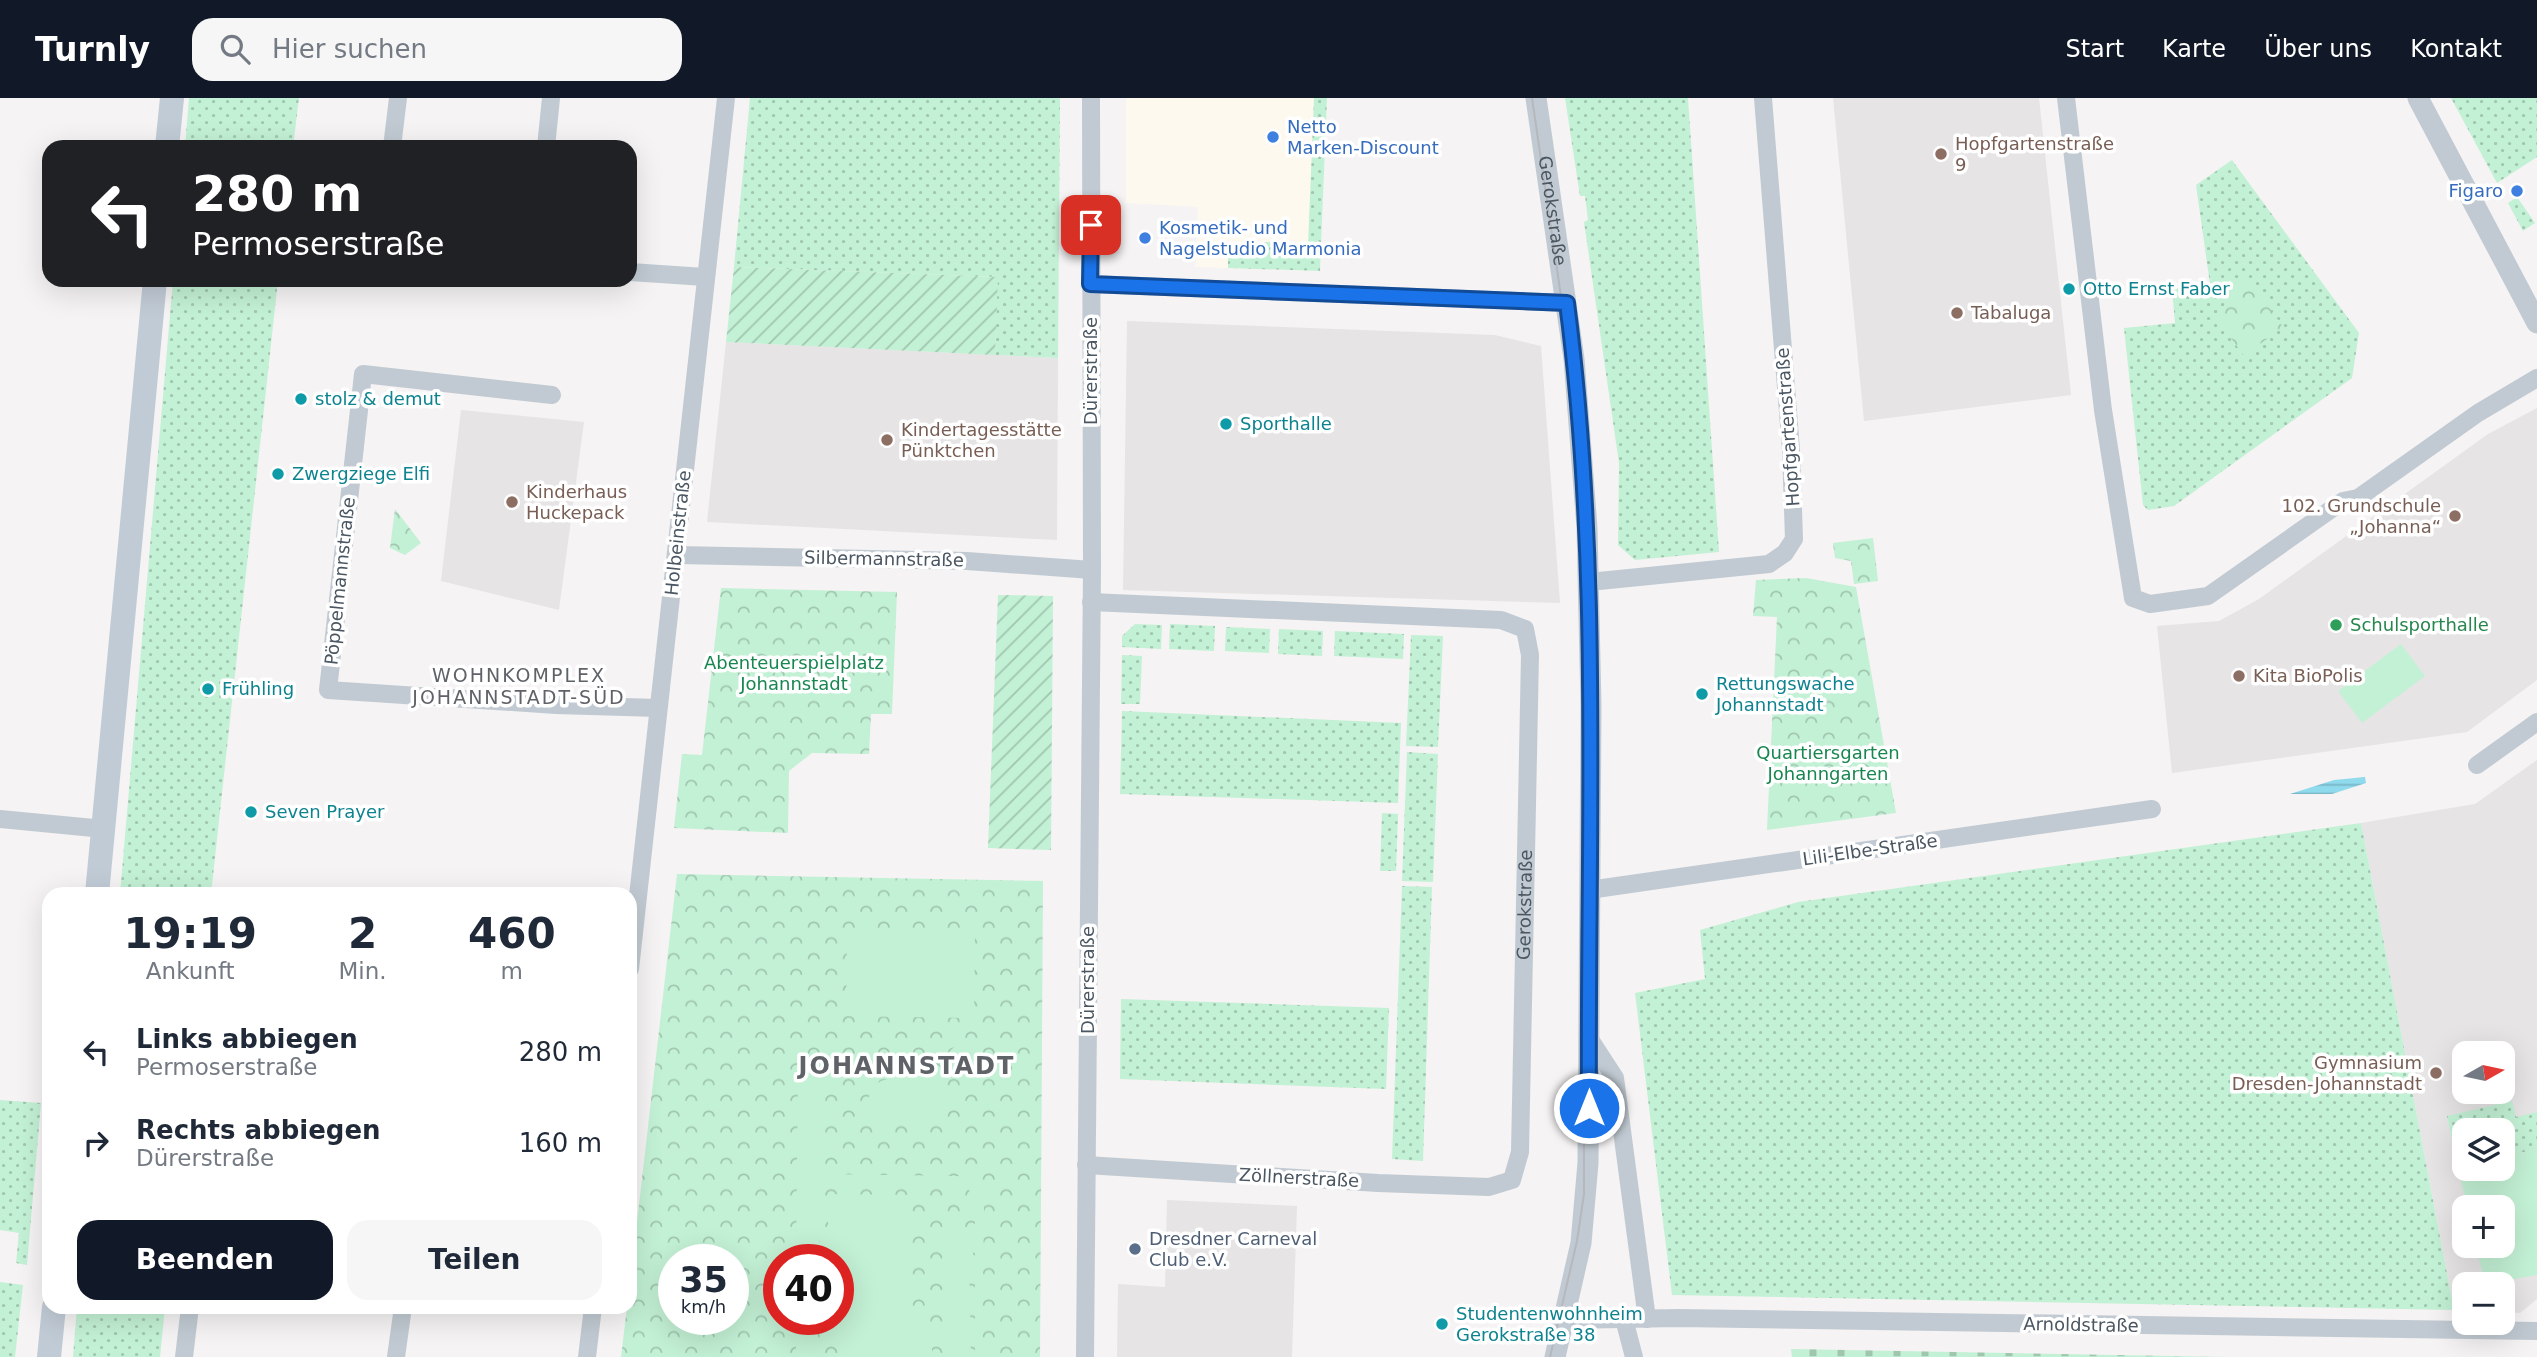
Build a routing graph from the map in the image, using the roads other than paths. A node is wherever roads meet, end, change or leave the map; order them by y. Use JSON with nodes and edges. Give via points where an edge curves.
{"nodes":[{"id":1,"x":172,"y":98,"type":"edge"},
{"id":2,"x":398,"y":98,"type":"edge"},
{"id":3,"x":551,"y":98,"type":"edge"},
{"id":4,"x":726,"y":98,"type":"edge"},
{"id":5,"x":1091,"y":98,"type":"edge"},
{"id":6,"x":1536,"y":98,"type":"edge"},
{"id":7,"x":1763,"y":98,"type":"edge"},
{"id":8,"x":2067,"y":98,"type":"edge"},
{"id":9,"x":2418,"y":98,"type":"edge"},
{"id":10,"x":168,"y":140,"type":"edge"},
{"id":11,"x":393,"y":140,"type":"edge"},
{"id":12,"x":547,"y":140,"type":"edge"},
{"id":13,"x":637,"y":272,"type":"edge"},
{"id":14,"x":705,"y":277,"type":"junction"},
{"id":15,"x":1090,"y":284,"type":"junction"},
{"id":16,"x":154,"y":287,"type":"edge"},
{"id":17,"x":1567,"y":303,"type":"junction"},
{"id":18,"x":2537,"y":323,"type":"edge"},
{"id":19,"x":2537,"y":378,"type":"edge"},
{"id":20,"x":552,"y":395,"type":"dead end"},
{"id":21,"x":677,"y":555,"type":"junction"},
{"id":22,"x":1092,"y":570,"type":"junction"},
{"id":23,"x":1589,"y":582,"type":"junction"},
{"id":24,"x":1091,"y":602,"type":"junction"},
{"id":25,"x":659,"y":708,"type":"junction"},
{"id":26,"x":2537,"y":722,"type":"edge"},
{"id":27,"x":2477,"y":765,"type":"dead end"},
{"id":28,"x":2152,"y":809,"type":"dead end"},
{"id":29,"x":0,"y":819,"type":"edge"},
{"id":30,"x":104,"y":829,"type":"junction"},
{"id":31,"x":98,"y":887,"type":"edge"},
{"id":32,"x":1589,"y":890,"type":"junction"},
{"id":33,"x":637,"y":906,"type":"edge"},
{"id":34,"x":1589,"y":1038,"type":"junction"},
{"id":35,"x":1086,"y":1166,"type":"junction"},
{"id":36,"x":1512,"y":1180,"type":"joint"},
{"id":37,"x":53,"y":1314,"type":"edge"},
{"id":38,"x":189,"y":1314,"type":"edge"},
{"id":39,"x":402,"y":1314,"type":"edge"},
{"id":40,"x":592,"y":1314,"type":"edge"},
{"id":41,"x":1647,"y":1318,"type":"junction"},
{"id":42,"x":1624,"y":1319,"type":"junction"},
{"id":43,"x":1563,"y":1320,"type":"junction"},
{"id":44,"x":2537,"y":1331,"type":"edge"},
{"id":45,"x":50,"y":1357,"type":"edge"},
{"id":46,"x":184,"y":1357,"type":"edge"},
{"id":47,"x":396,"y":1357,"type":"edge"},
{"id":48,"x":587,"y":1357,"type":"edge"},
{"id":49,"x":1085,"y":1357,"type":"edge"},
{"id":50,"x":1555,"y":1357,"type":"edge"},
{"id":51,"x":1634,"y":1357,"type":"edge"}],
"edges":[{"from":1,"to":10,"type":"main road"},
{"from":2,"to":11,"type":"street"},
{"from":3,"to":12,"type":"street"},
{"from":4,"to":14,"type":"street","name":"Holbeinstraße"},
{"from":5,"to":15,"type":"street","name":"Dürerstraße"},
{"from":6,"to":17,"type":"street","name":"Gerokstraße"},
{"from":7,"to":23,"type":"street","name":"Hopfgartenstraße","via":[[1794,539],[1785,554],[1769,564]]},
{"from":8,"to":19,"type":"street","via":[[2105,423],[2133,598],[2150,604],[2208,596],[2343,501],[2358,498],[2478,413]]},
{"from":9,"to":18,"type":"street"},
{"from":13,"to":14,"type":"street"},
{"from":14,"to":21,"type":"street","name":"Holbeinstraße"},
{"from":15,"to":17,"type":"street"},
{"from":15,"to":22,"type":"street","name":"Dürerstraße"},
{"from":16,"to":30,"type":"main road"},
{"from":17,"to":23,"type":"street","name":"Gerokstraße","via":[[1583,458]]},
{"from":20,"to":25,"type":"street","name":"Pöppelmannstraße","via":[[363,374],[328,690]]},
{"from":21,"to":22,"type":"street","name":"Silbermannstraße","via":[[967,561]]},
{"from":21,"to":25,"type":"street","name":"Holbeinstraße"},
{"from":22,"to":24,"type":"street","name":"Dürerstraße"},
{"from":23,"to":32,"type":"street","name":"Gerokstraße"},
{"from":24,"to":35,"type":"street","name":"Dürerstraße"},
{"from":24,"to":36,"type":"street","name":"Gerokstraße","via":[[1502,620],[1525,629],[1530,655],[1520,1152]]},
{"from":25,"to":33,"type":"street","name":"Holbeinstraße"},
{"from":26,"to":27,"type":"street"},
{"from":28,"to":32,"type":"street","name":"Lili-Elbe-Straße"},
{"from":29,"to":30,"type":"street"},
{"from":30,"to":31,"type":"main road"},
{"from":32,"to":34,"type":"street","name":"Gerokstraße"},
{"from":34,"to":41,"type":"street","via":[[1615,1078]]},
{"from":34,"to":43,"type":"street","name":"Gerokstraße","via":[[1587,1195]]},
{"from":35,"to":36,"type":"street","name":"Zöllnerstraße","via":[[1378,1183],[1489,1186]]},
{"from":35,"to":49,"type":"street","name":"Dürerstraße"},
{"from":37,"to":45,"type":"main road"},
{"from":38,"to":46,"type":"street"},
{"from":39,"to":47,"type":"street"},
{"from":40,"to":48,"type":"street"},
{"from":41,"to":42,"type":"street","name":"Arnoldstraße"},
{"from":41,"to":44,"type":"street","name":"Arnoldstraße"},
{"from":42,"to":43,"type":"street"},
{"from":42,"to":51,"type":"street"},
{"from":43,"to":50,"type":"street","name":"Gerokstraße"}]}
